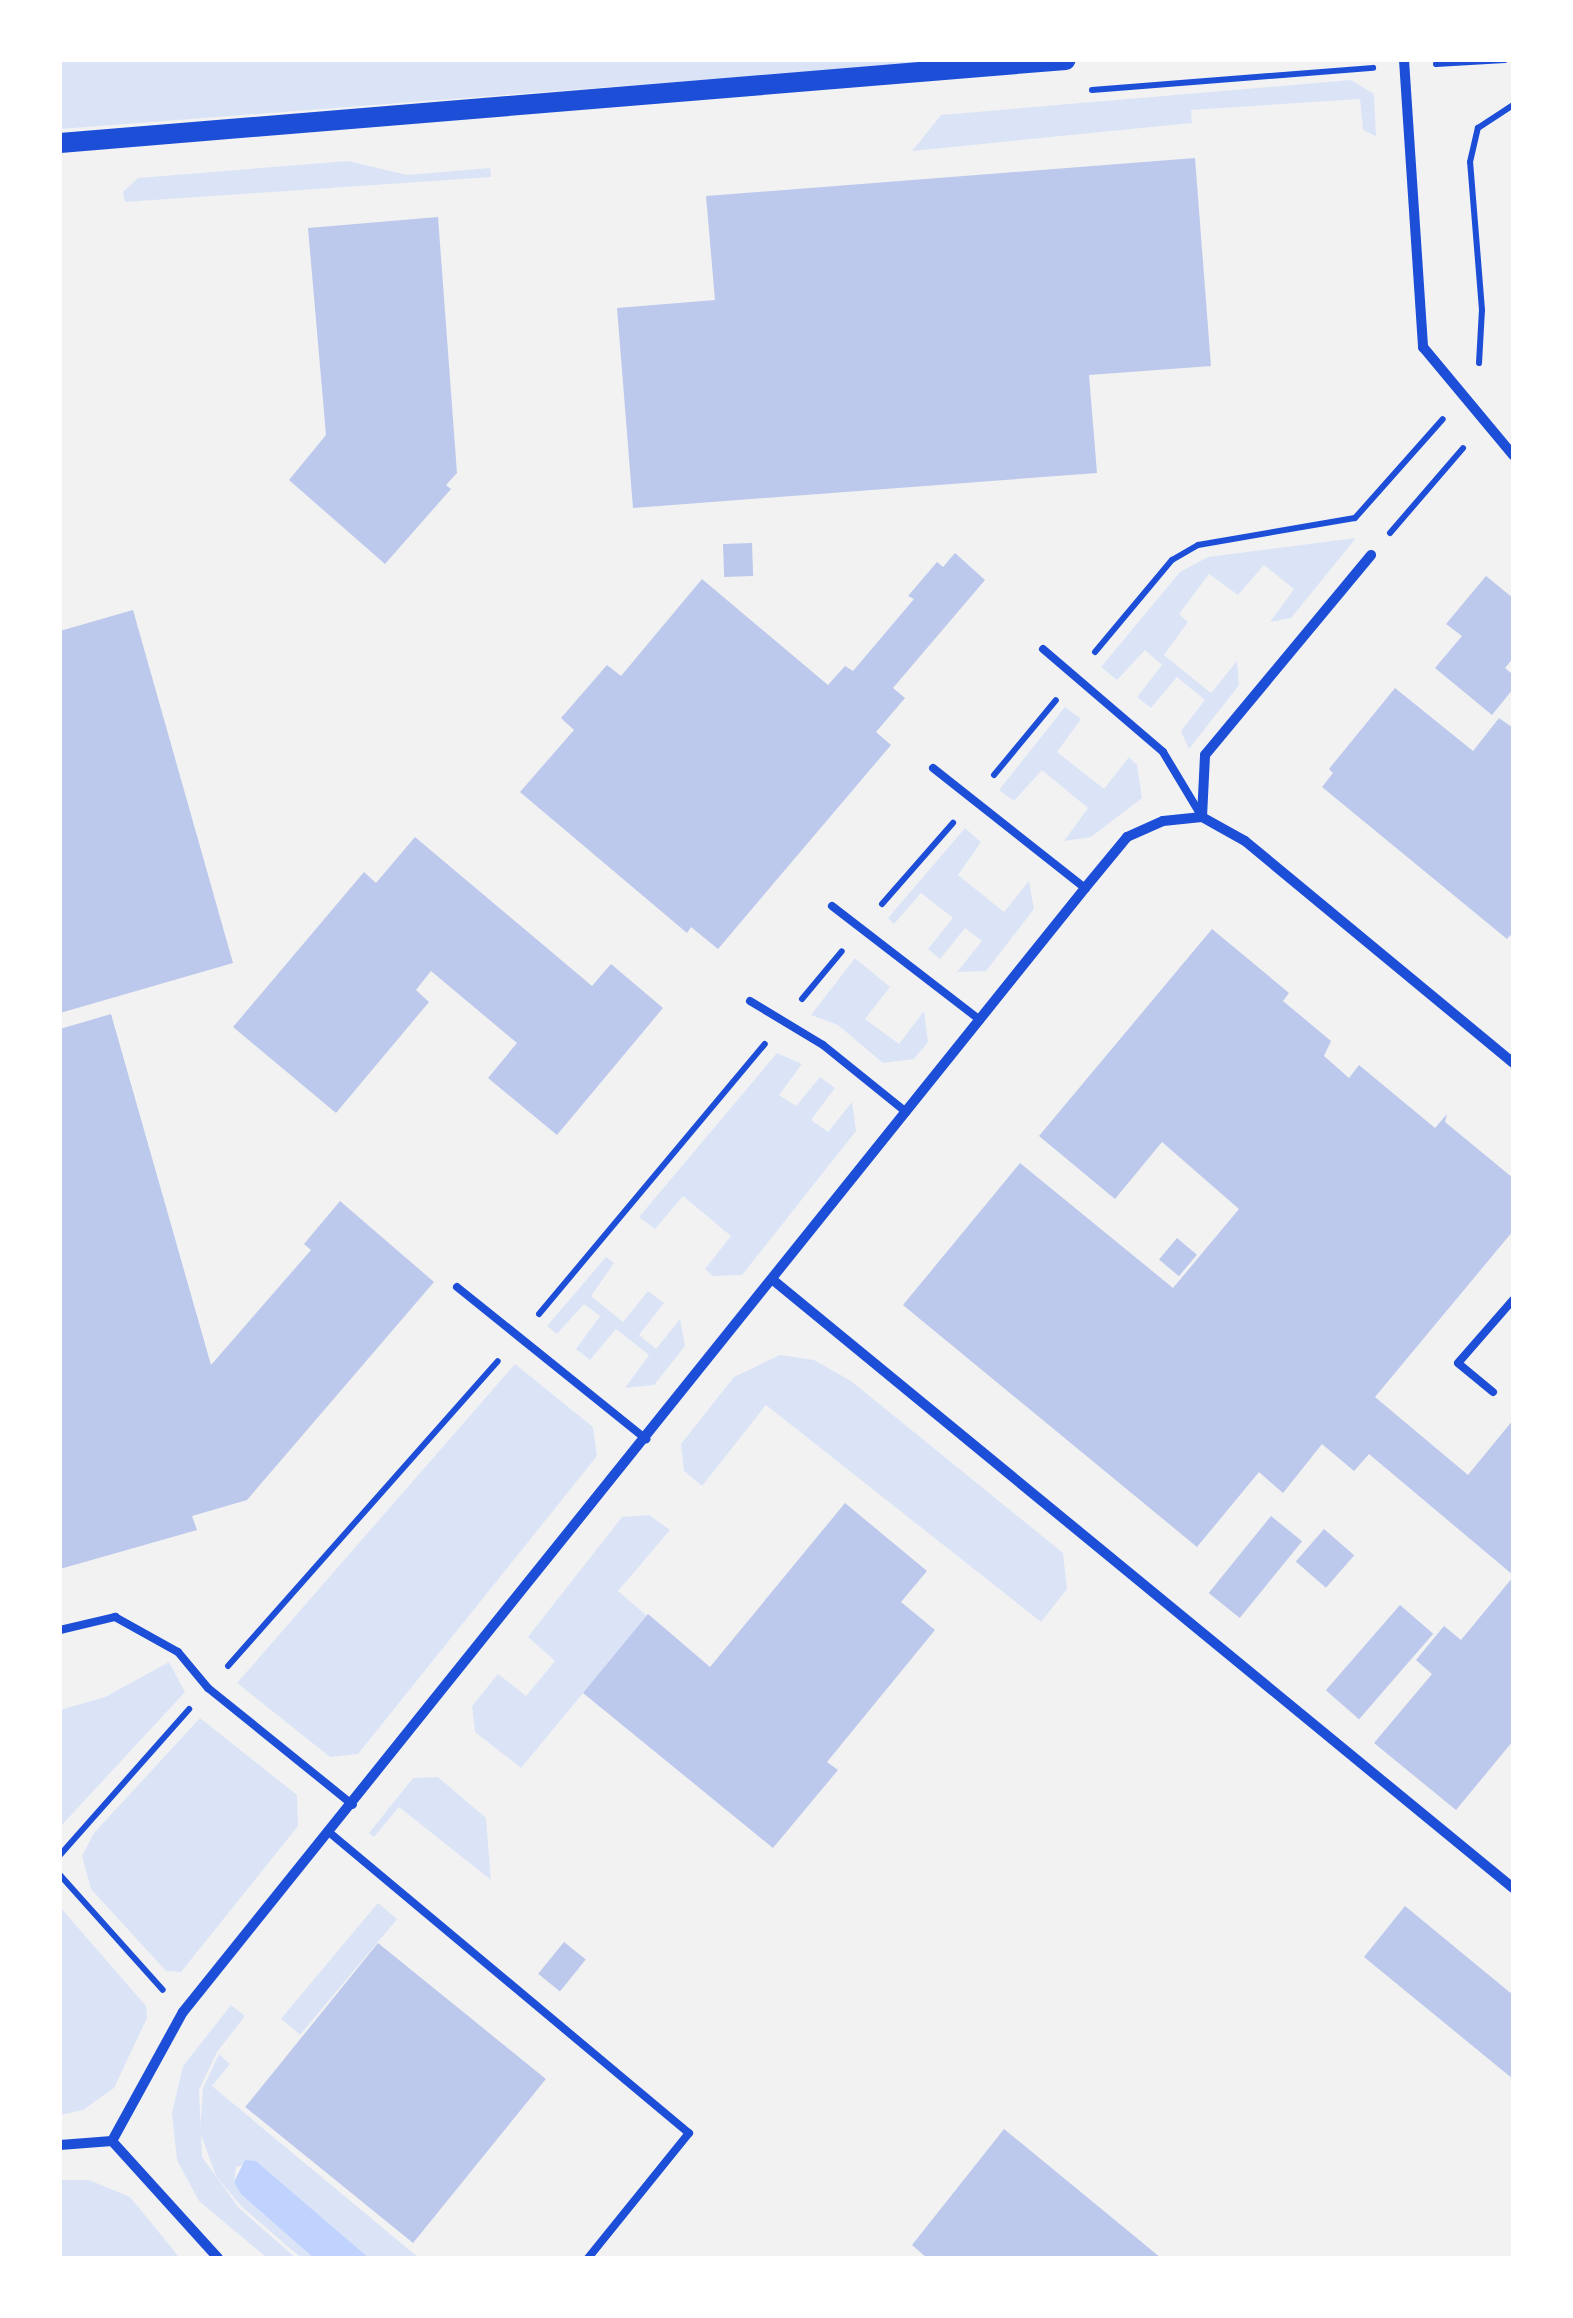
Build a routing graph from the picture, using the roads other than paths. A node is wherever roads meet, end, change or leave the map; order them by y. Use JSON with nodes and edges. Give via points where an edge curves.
{"nodes":[{"id":1,"x":1066,"y":60,"type":"edge"},
{"id":2,"x":1404,"y":60,"type":"edge"},
{"id":3,"x":60,"y":142,"type":"edge"},
{"id":4,"x":1513,"y":455,"type":"edge"},
{"id":5,"x":1371,"y":555,"type":"road end"},
{"id":6,"x":1043,"y":649,"type":"dead end"},
{"id":7,"x":933,"y":768,"type":"dead end"},
{"id":8,"x":1202,"y":817,"type":"junction"},
{"id":9,"x":1085,"y":888,"type":"junction"},
{"id":10,"x":832,"y":906,"type":"dead end"},
{"id":11,"x":750,"y":1001,"type":"dead end"},
{"id":12,"x":980,"y":1020,"type":"junction"},
{"id":13,"x":1513,"y":1063,"type":"edge"},
{"id":14,"x":906,"y":1112,"type":"junction"},
{"id":15,"x":773,"y":1280,"type":"junction"},
{"id":16,"x":457,"y":1288,"type":"dead end"},
{"id":17,"x":1513,"y":1300,"type":"edge"},
{"id":18,"x":1493,"y":1392,"type":"dead end"},
{"id":19,"x":646,"y":1438,"type":"junction"},
{"id":20,"x":60,"y":1630,"type":"edge"},
{"id":21,"x":352,"y":1805,"type":"junction"},
{"id":22,"x":330,"y":1833,"type":"junction"},
{"id":23,"x":1513,"y":1888,"type":"edge"},
{"id":24,"x":112,"y":2141,"type":"junction"},
{"id":25,"x":60,"y":2144,"type":"edge"},
{"id":26,"x":218,"y":2258,"type":"edge"},
{"id":27,"x":588,"y":2258,"type":"edge"}],
"edges":[{"from":1,"to":3,"type":"main road"},
{"from":2,"to":4,"type":"street","via":[[1423,347]]},
{"from":5,"to":8,"type":"street","via":[[1206,755]]},
{"from":6,"to":8,"type":"lane","via":[[1163,752]]},
{"from":7,"to":9,"type":"lane"},
{"from":8,"to":9,"type":"street","via":[[1163,821],[1127,837]]},
{"from":8,"to":13,"type":"street","via":[[1245,842]]},
{"from":9,"to":12,"type":"street"},
{"from":10,"to":12,"type":"lane"},
{"from":11,"to":14,"type":"lane","via":[[823,1044]]},
{"from":12,"to":14,"type":"street"},
{"from":14,"to":15,"type":"street"},
{"from":15,"to":19,"type":"street"},
{"from":15,"to":23,"type":"street"},
{"from":16,"to":19,"type":"lane"},
{"from":17,"to":18,"type":"lane","via":[[1458,1363]]},
{"from":19,"to":21,"type":"street"},
{"from":20,"to":21,"type":"lane","via":[[115,1617],[178,1652],[208,1688]]},
{"from":21,"to":22,"type":"street"},
{"from":22,"to":24,"type":"street","via":[[184,2012]]},
{"from":22,"to":27,"type":"lane","via":[[689,2133]]},
{"from":24,"to":25,"type":"street"},
{"from":24,"to":26,"type":"street"}]}
